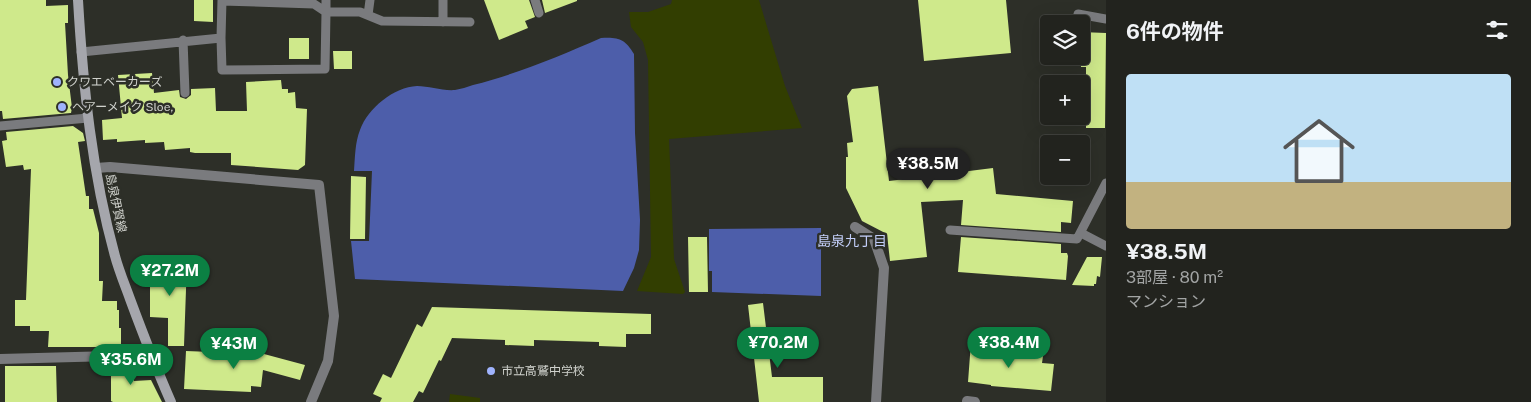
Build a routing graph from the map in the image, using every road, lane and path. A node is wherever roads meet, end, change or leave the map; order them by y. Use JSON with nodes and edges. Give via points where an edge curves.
{"nodes":[{"id":1,"x":78,"y":0,"type":"edge"},
{"id":2,"x":222,"y":0,"type":"edge"},
{"id":3,"x":326,"y":0,"type":"edge"},
{"id":4,"x":370,"y":0,"type":"edge"},
{"id":5,"x":443,"y":0,"type":"edge"},
{"id":6,"x":534,"y":0,"type":"edge"},
{"id":7,"x":326,"y":12,"type":"junction"},
{"id":8,"x":539,"y":13,"type":"dead end"},
{"id":9,"x":1078,"y":14,"type":"dead end"},
{"id":10,"x":368,"y":16,"type":"junction"},
{"id":11,"x":1106,"y":18,"type":"edge"},
{"id":12,"x":443,"y":22,"type":"junction"},
{"id":13,"x":470,"y":22,"type":"dead end"},
{"id":14,"x":221,"y":38,"type":"junction"},
{"id":15,"x":183,"y":40,"type":"junction"},
{"id":16,"x":81,"y":52,"type":"junction"},
{"id":17,"x":185,"y":93,"type":"dead end"},
{"id":18,"x":88,"y":118,"type":"junction"},
{"id":19,"x":0,"y":126,"type":"edge"},
{"id":20,"x":96,"y":168,"type":"junction"},
{"id":21,"x":1106,"y":183,"type":"edge"},
{"id":22,"x":855,"y":228,"type":"dead end"},
{"id":23,"x":950,"y":230,"type":"dead end"},
{"id":24,"x":1081,"y":233,"type":"junction"},
{"id":25,"x":1106,"y":246,"type":"edge"},
{"id":26,"x":150,"y":355,"type":"junction"},
{"id":27,"x":0,"y":359,"type":"edge"},
{"id":28,"x":171,"y":402,"type":"edge"},
{"id":29,"x":311,"y":402,"type":"edge"},
{"id":30,"x":876,"y":402,"type":"edge"}],
"edges":[{"from":1,"to":16,"type":"main road","name":"島泉伊賀線"},
{"from":2,"to":7,"type":"lane","via":[[314,4]]},
{"from":2,"to":14,"type":"lane"},
{"from":3,"to":7,"type":"lane"},
{"from":4,"to":10,"type":"lane"},
{"from":5,"to":12,"type":"lane"},
{"from":6,"to":8,"type":"lane"},
{"from":7,"to":10,"type":"lane","via":[[360,12]]},
{"from":7,"to":14,"type":"lane","via":[[325,69],[222,70]]},
{"from":9,"to":11,"type":"lane"},
{"from":10,"to":12,"type":"lane","via":[[382,21]]},
{"from":12,"to":13,"type":"lane"},
{"from":14,"to":15,"type":"lane"},
{"from":15,"to":16,"type":"lane"},
{"from":15,"to":17,"type":"lane"},
{"from":16,"to":18,"type":"main road","name":"島泉伊賀線"},
{"from":18,"to":19,"type":"lane"},
{"from":18,"to":20,"type":"main road","name":"島泉伊賀線"},
{"from":20,"to":26,"type":"main road","name":"島泉伊賀線","via":[[115,257]]},
{"from":20,"to":29,"type":"street","via":[[110,166],[319,185],[334,316],[328,361]]},
{"from":21,"to":24,"type":"lane"},
{"from":22,"to":30,"type":"street","via":[[874,238],[884,268]]},
{"from":23,"to":24,"type":"lane","via":[[1077,239]]},
{"from":24,"to":25,"type":"lane"},
{"from":26,"to":27,"type":"street"},
{"from":26,"to":28,"type":"main road","name":"島泉伊賀線"}]}
